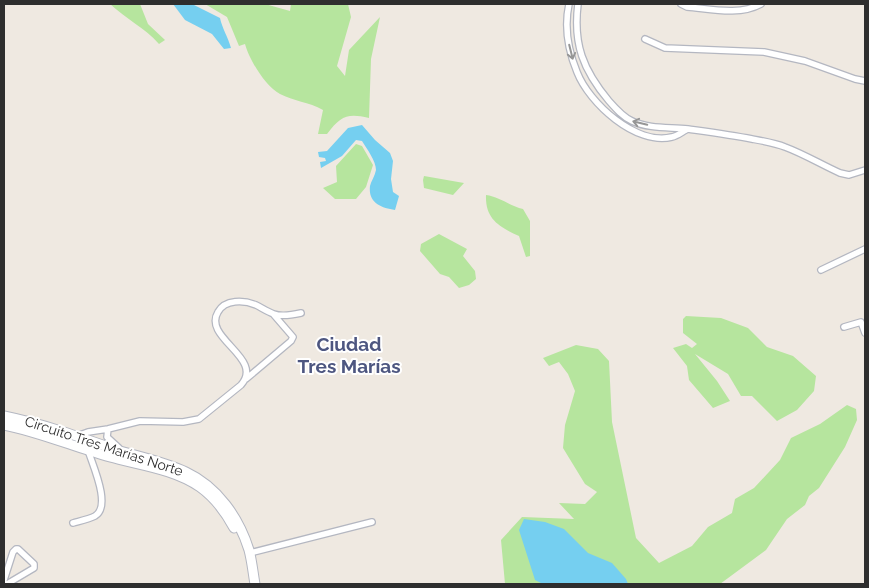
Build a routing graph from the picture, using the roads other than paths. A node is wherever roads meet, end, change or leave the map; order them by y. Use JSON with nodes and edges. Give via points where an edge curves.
{"nodes":[{"id":1,"x":569,"y":4,"type":"edge"},
{"id":2,"x":578,"y":4,"type":"edge"},
{"id":3,"x":681,"y":4,"type":"edge"},
{"id":4,"x":761,"y":4,"type":"edge"},
{"id":5,"x":645,"y":39,"type":"dead end"},
{"id":6,"x":865,"y":81,"type":"edge"},
{"id":7,"x":688,"y":129,"type":"junction"},
{"id":8,"x":865,"y":170,"type":"edge"},
{"id":9,"x":865,"y":249,"type":"edge"},
{"id":10,"x":821,"y":270,"type":"dead end"},
{"id":11,"x":300,"y":313,"type":"dead end"},
{"id":12,"x":274,"y":315,"type":"junction"},
{"id":13,"x":844,"y":327,"type":"dead end"},
{"id":14,"x":865,"y":333,"type":"edge"},
{"id":15,"x":246,"y":380,"type":"junction"},
{"id":16,"x":4,"y":416,"type":"edge"},
{"id":17,"x":4,"y":425,"type":"edge"},
{"id":18,"x":108,"y":429,"type":"junction"},
{"id":19,"x":77,"y":436,"type":"junction"},
{"id":20,"x":88,"y":450,"type":"junction"},
{"id":21,"x":125,"y":452,"type":"junction"},
{"id":22,"x":230,"y":515,"type":"junction"},
{"id":23,"x":372,"y":522,"type":"dead end"},
{"id":24,"x":73,"y":523,"type":"dead end"},
{"id":25,"x":250,"y":553,"type":"junction"},
{"id":26,"x":4,"y":580,"type":"edge"},
{"id":27,"x":7,"y":584,"type":"edge"},
{"id":28,"x":249,"y":584,"type":"edge"},
{"id":29,"x":255,"y":584,"type":"edge"}],
"edges":[{"from":1,"to":7,"type":"street","one_way":true,"via":[[567,34],[571,56],[578,74],[608,114],[626,128],[648,136],[672,137]]},
{"from":7,"to":2,"type":"street","one_way":true,"via":[[662,128],[631,121],[613,106],[591,78],[584,63],[577,40]]},
{"from":3,"to":4,"type":"street","via":[[728,11],[750,10]]},
{"from":5,"to":6,"type":"street","via":[[665,48],[764,52],[805,61]]},
{"from":7,"to":8,"type":"street","via":[[785,147],[849,176]]},
{"from":9,"to":10,"type":"street"},
{"from":11,"to":12,"type":"street"},
{"from":12,"to":15,"type":"street","via":[[293,336],[291,341]]},
{"from":12,"to":15,"type":"street","via":[[256,305],[236,302],[227,303],[216,316],[219,333],[239,354],[247,374]]},
{"from":13,"to":14,"type":"street","via":[[861,322]]},
{"from":15,"to":18,"type":"street","via":[[199,419],[140,421]]},
{"from":16,"to":19,"type":"street","name":"Circuito Tres Marías Norte"},
{"from":17,"to":20,"type":"street","name":"Circuito Tres Marías Norte"},
{"from":18,"to":19,"type":"street"},
{"from":18,"to":21,"type":"street","via":[[107,437]]},
{"from":19,"to":21,"type":"street","name":"Circuito Tres Marías Norte"},
{"from":20,"to":22,"type":"street","name":"Circuito Tres Marías Norte","via":[[182,478],[200,488]]},
{"from":20,"to":24,"type":"street","via":[[103,505],[95,516]]},
{"from":21,"to":22,"type":"street","name":"Circuito Tres Marías Norte","via":[[199,479],[214,491]]},
{"from":22,"to":25,"type":"street","name":"Circuito Tres Marías Norte"},
{"from":22,"to":28,"type":"street","name":"Circuito Tres Marías Norte","via":[[240,541]]},
{"from":23,"to":25,"type":"street"},
{"from":25,"to":29,"type":"street","name":"Circuito Tres Marías Norte"},
{"from":26,"to":27,"type":"street","via":[[18,549],[34,564],[34,568]]}]}
